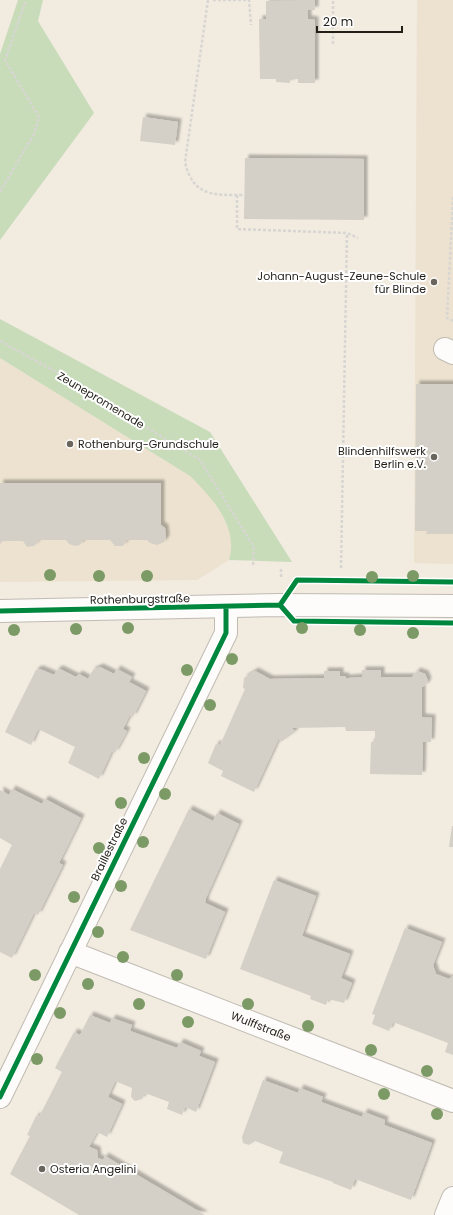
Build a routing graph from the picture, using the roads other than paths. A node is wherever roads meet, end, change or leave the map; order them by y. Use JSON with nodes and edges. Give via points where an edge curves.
{"nodes":[{"id":1,"x":453,"y":606,"type":"edge"},
{"id":2,"x":226,"y":607,"type":"junction"},
{"id":3,"x":0,"y":611,"type":"edge"},
{"id":4,"x":70,"y":952,"type":"junction"},
{"id":5,"x":0,"y":1097,"type":"edge"},
{"id":6,"x":453,"y":1101,"type":"edge"},
{"id":7,"x":453,"y":1198,"type":"edge"},
{"id":8,"x":446,"y":1215,"type":"edge"}],
"edges":[{"from":1,"to":2,"type":"street","name":"Rothenburgstraße"},
{"from":2,"to":3,"type":"street","name":"Rothenburgstraße"},
{"from":2,"to":4,"type":"street","name":"Braillestraße","via":[[226,634]]},
{"from":4,"to":5,"type":"street","name":"Braillestraße"},
{"from":4,"to":6,"type":"street","name":"Wulffstraße"},
{"from":7,"to":8,"type":"street"}]}
